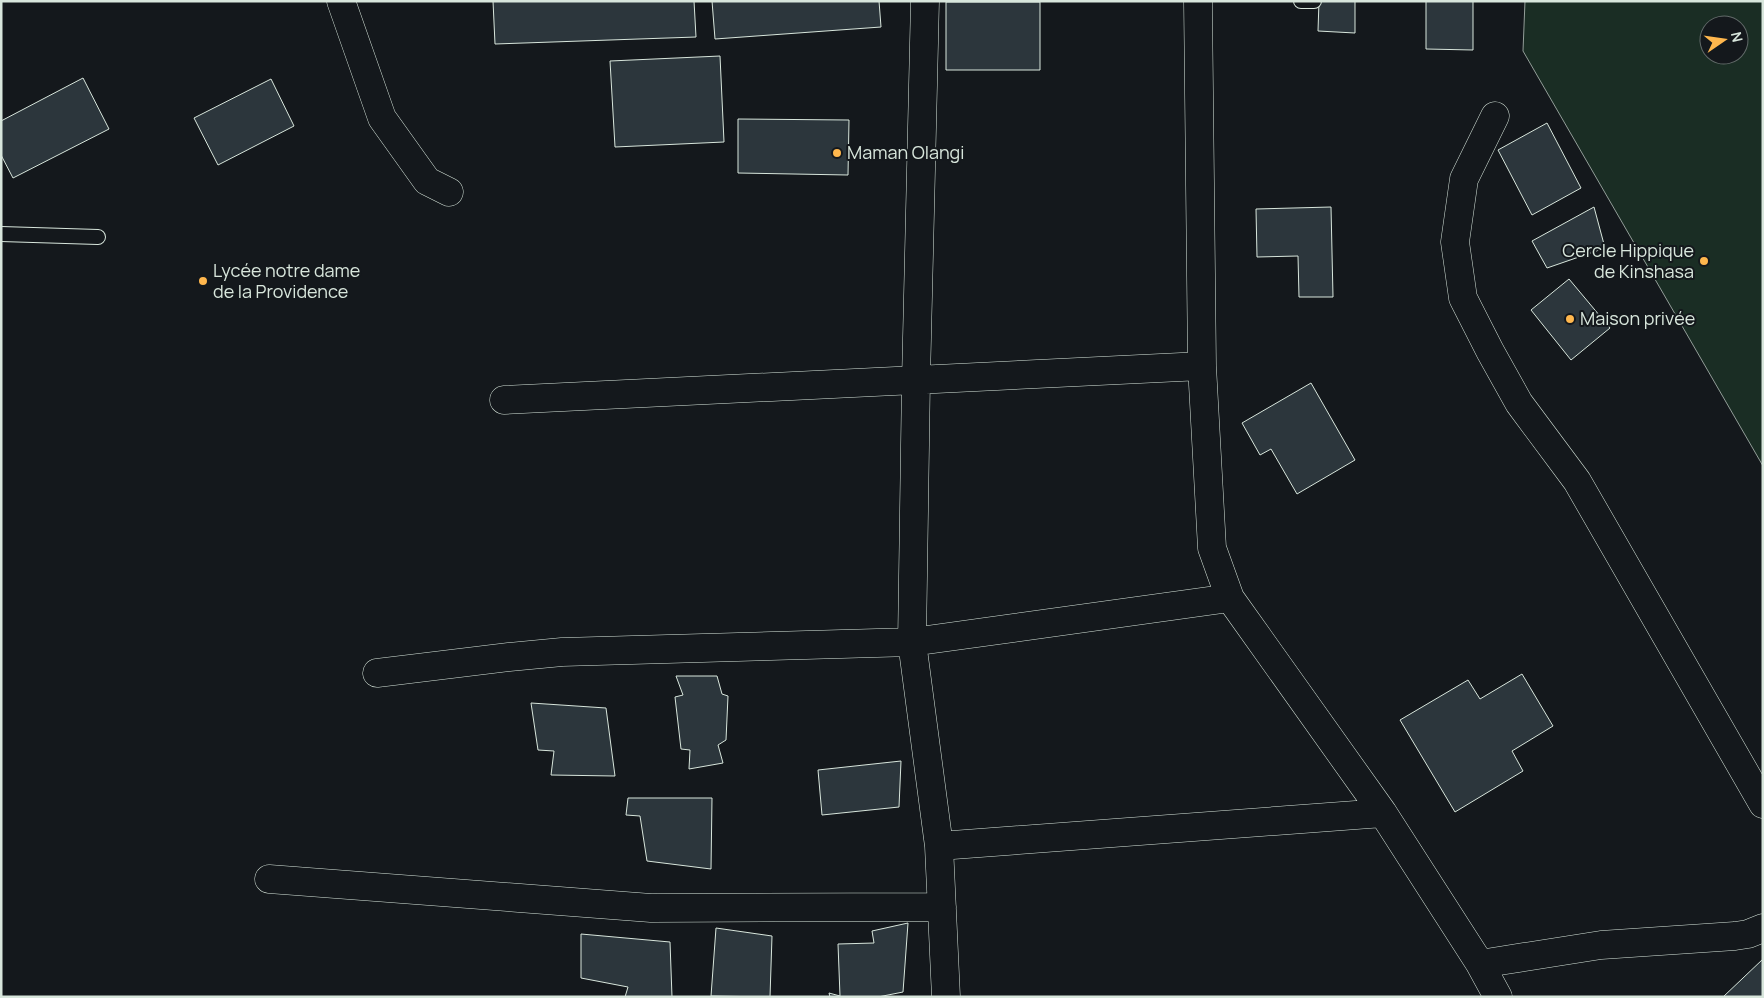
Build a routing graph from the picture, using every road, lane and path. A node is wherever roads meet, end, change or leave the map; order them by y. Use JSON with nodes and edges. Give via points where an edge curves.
{"nodes":[{"id":1,"x":341,"y":1,"type":"edge"},
{"id":2,"x":925,"y":1,"type":"edge"},
{"id":3,"x":1198,"y":1,"type":"edge"},
{"id":4,"x":1301,"y":1,"type":"edge"},
{"id":5,"x":1314,"y":1,"type":"edge"},
{"id":6,"x":1495,"y":116,"type":"dead end"},
{"id":7,"x":449,"y":192,"type":"dead end"},
{"id":8,"x":1,"y":234,"type":"edge"},
{"id":9,"x":98,"y":237,"type":"dead end"},
{"id":10,"x":1202,"y":366,"type":"junction"},
{"id":11,"x":916,"y":380,"type":"junction"},
{"id":12,"x":504,"y":400,"type":"dead end"},
{"id":13,"x":1230,"y":598,"type":"junction"},
{"id":14,"x":912,"y":642,"type":"junction"},
{"id":15,"x":377,"y":673,"type":"dead end"},
{"id":16,"x":1763,"y":804,"type":"edge"},
{"id":17,"x":1383,"y":813,"type":"junction"},
{"id":18,"x":939,"y":846,"type":"junction"},
{"id":19,"x":269,"y":879,"type":"dead end"},
{"id":20,"x":942,"y":907,"type":"junction"},
{"id":21,"x":1763,"y":928,"type":"edge"},
{"id":22,"x":1480,"y":964,"type":"junction"},
{"id":23,"x":946,"y":997,"type":"edge"},
{"id":24,"x":1498,"y":997,"type":"edge"}],
"edges":[{"from":1,"to":7,"type":"street","via":[[382,118],[428,181]]},
{"from":2,"to":11,"type":"street"},
{"from":3,"to":10,"type":"street"},
{"from":4,"to":5,"type":"lane"},
{"from":6,"to":16,"type":"street","via":[[1464,179],[1454,242],[1463,298],[1519,403],[1578,481]]},
{"from":8,"to":9,"type":"lane"},
{"from":10,"to":11,"type":"street"},
{"from":10,"to":13,"type":"street","via":[[1212,548]]},
{"from":11,"to":12,"type":"street"},
{"from":11,"to":14,"type":"street"},
{"from":13,"to":14,"type":"street"},
{"from":13,"to":17,"type":"street"},
{"from":14,"to":15,"type":"street","via":[[562,652]]},
{"from":14,"to":18,"type":"street"},
{"from":17,"to":18,"type":"street"},
{"from":17,"to":22,"type":"street"},
{"from":18,"to":20,"type":"street"},
{"from":19,"to":20,"type":"street","via":[[651,908]]},
{"from":20,"to":23,"type":"street"},
{"from":21,"to":22,"type":"street","via":[[1735,936],[1601,945]]},
{"from":22,"to":24,"type":"street"}]}
